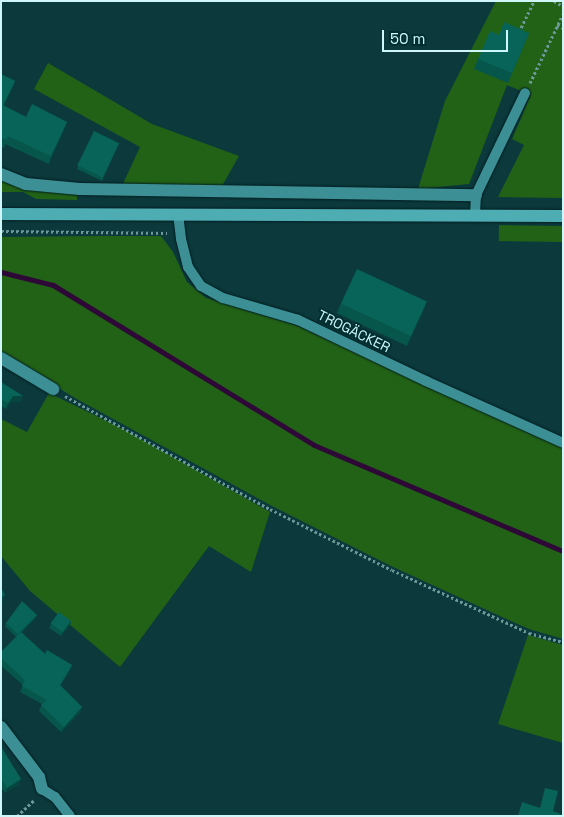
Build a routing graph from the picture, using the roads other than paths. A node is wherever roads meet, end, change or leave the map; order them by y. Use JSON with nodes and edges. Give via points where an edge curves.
{"nodes":[{"id":1,"x":525,"y":93,"type":"road end"},
{"id":2,"x":1,"y":174,"type":"edge"},
{"id":3,"x":476,"y":195,"type":"junction"},
{"id":4,"x":1,"y":214,"type":"edge"},
{"id":5,"x":178,"y":214,"type":"junction"},
{"id":6,"x":475,"y":214,"type":"junction"},
{"id":7,"x":563,"y":216,"type":"edge"},
{"id":8,"x":1,"y":358,"type":"edge"},
{"id":9,"x":53,"y":389,"type":"road end"},
{"id":10,"x":563,"y":443,"type":"edge"},
{"id":11,"x":1,"y":727,"type":"edge"},
{"id":12,"x":42,"y":789,"type":"joint"},
{"id":13,"x":70,"y":816,"type":"edge"}],
"edges":[{"from":1,"to":3,"type":"lane","via":[[499,155]]},
{"from":2,"to":3,"type":"street","via":[[26,184],[80,189]]},
{"from":3,"to":6,"type":"lane"},
{"from":4,"to":5,"type":"main road"},
{"from":5,"to":6,"type":"main road"},
{"from":5,"to":10,"type":"lane","name":"TROGÄCKER","via":[[188,266],[201,286],[223,298],[298,320]]},
{"from":6,"to":7,"type":"main road"},
{"from":8,"to":9,"type":"street"},
{"from":11,"to":12,"type":"street","via":[[39,777]]},
{"from":12,"to":13,"type":"lane","via":[[55,797]]}]}
